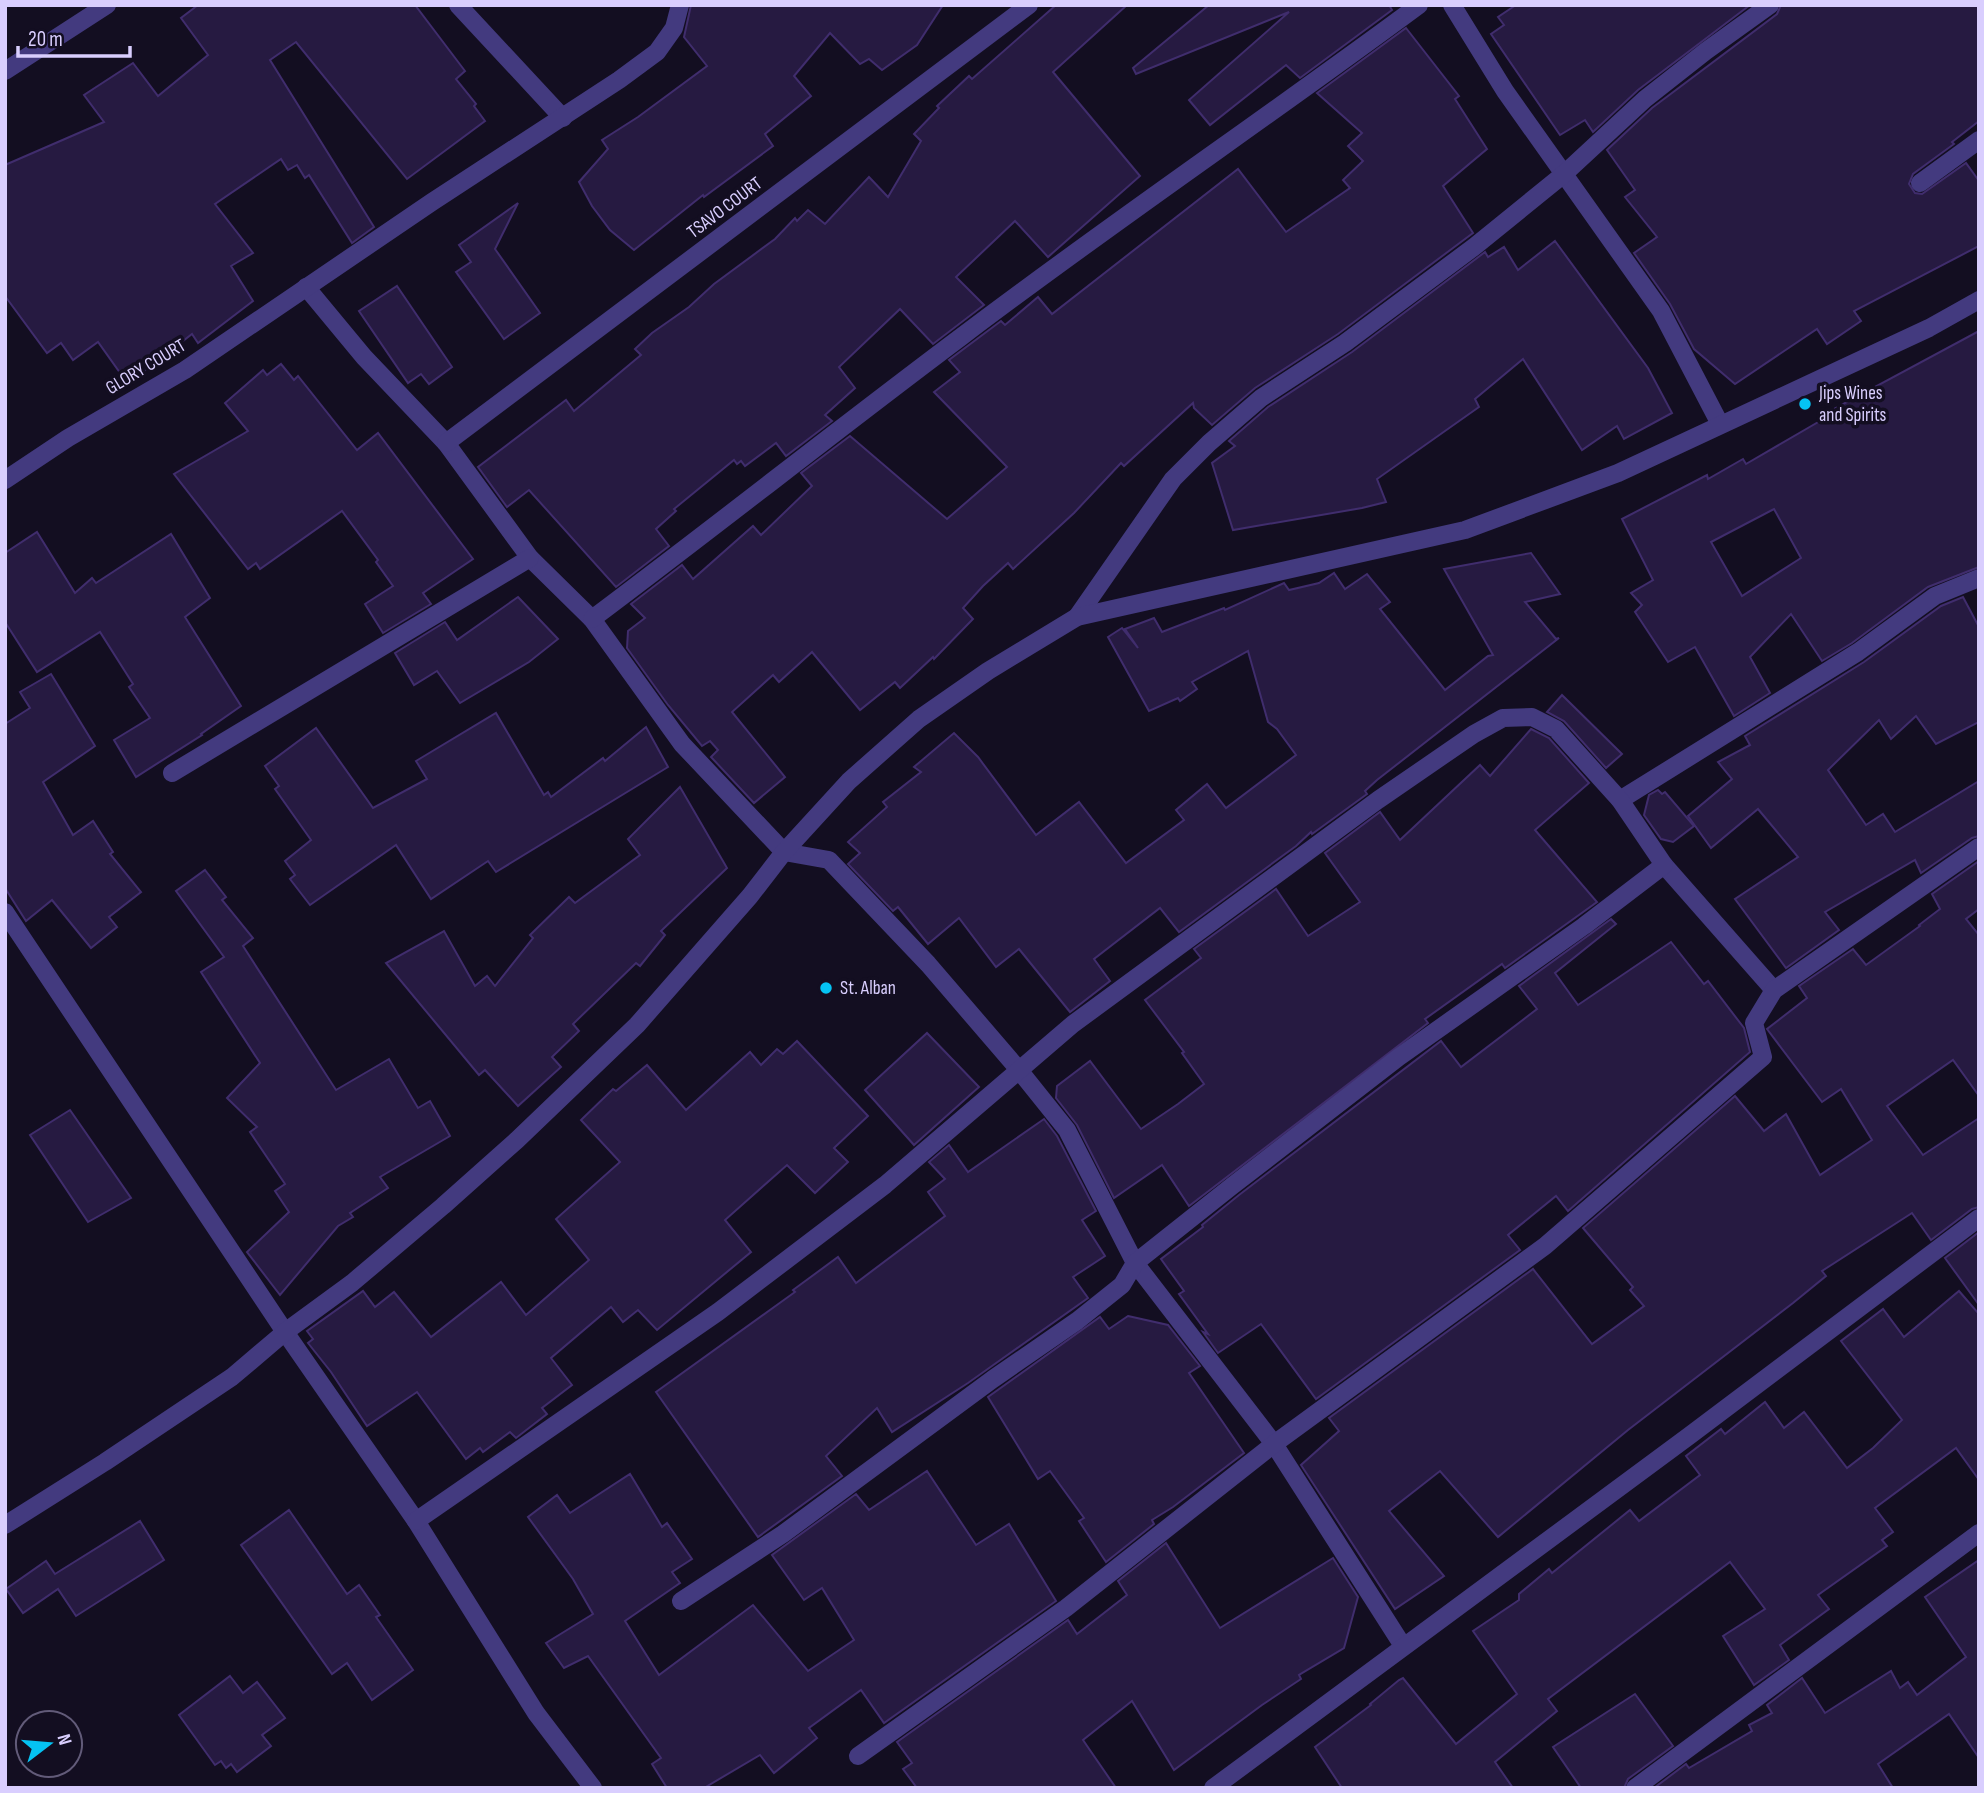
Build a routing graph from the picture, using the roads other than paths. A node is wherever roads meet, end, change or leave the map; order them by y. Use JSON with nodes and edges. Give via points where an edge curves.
{"nodes":[{"id":1,"x":107,"y":5,"type":"edge"},
{"id":2,"x":458,"y":5,"type":"edge"},
{"id":3,"x":680,"y":5,"type":"edge"},
{"id":4,"x":1028,"y":5,"type":"edge"},
{"id":5,"x":1419,"y":5,"type":"edge"},
{"id":6,"x":1452,"y":5,"type":"edge"},
{"id":7,"x":1770,"y":5,"type":"edge"},
{"id":8,"x":5,"y":71,"type":"edge"},
{"id":9,"x":563,"y":118,"type":"junction"},
{"id":10,"x":1979,"y":140,"type":"edge"},
{"id":11,"x":1564,"y":174,"type":"junction"},
{"id":12,"x":1920,"y":184,"type":"dead end"},
{"id":13,"x":306,"y":287,"type":"junction"},
{"id":14,"x":1979,"y":300,"type":"edge"},
{"id":15,"x":1720,"y":424,"type":"junction"},
{"id":16,"x":446,"y":443,"type":"junction"},
{"id":17,"x":5,"y":480,"type":"edge"},
{"id":18,"x":530,"y":558,"type":"junction"},
{"id":19,"x":1979,"y":578,"type":"edge"},
{"id":20,"x":1077,"y":617,"type":"junction"},
{"id":21,"x":592,"y":619,"type":"junction"},
{"id":22,"x":172,"y":773,"type":"dead end"},
{"id":23,"x":1620,"y":800,"type":"junction"},
{"id":24,"x":1979,"y":847,"type":"edge"},
{"id":25,"x":784,"y":852,"type":"junction"},
{"id":26,"x":1664,"y":865,"type":"junction"},
{"id":27,"x":5,"y":912,"type":"edge"},
{"id":28,"x":1774,"y":989,"type":"junction"},
{"id":29,"x":1019,"y":1070,"type":"junction"},
{"id":30,"x":1979,"y":1217,"type":"edge"},
{"id":31,"x":1135,"y":1263,"type":"junction"},
{"id":32,"x":285,"y":1332,"type":"junction"},
{"id":33,"x":1273,"y":1444,"type":"junction"},
{"id":34,"x":416,"y":1521,"type":"junction"},
{"id":35,"x":5,"y":1525,"type":"edge"},
{"id":36,"x":1979,"y":1533,"type":"edge"},
{"id":37,"x":681,"y":1601,"type":"dead end"},
{"id":38,"x":1403,"y":1646,"type":"junction"},
{"id":39,"x":858,"y":1756,"type":"dead end"},
{"id":40,"x":593,"y":1788,"type":"edge"},
{"id":41,"x":1213,"y":1788,"type":"edge"},
{"id":42,"x":1635,"y":1788,"type":"edge"}],
"edges":[{"from":1,"to":8,"type":"street"},
{"from":2,"to":9,"type":"street"},
{"from":3,"to":9,"type":"street","name":"GLORY COURT","via":[[674,28],[657,52]]},
{"from":4,"to":16,"type":"street","name":"TSAVO COURT"},
{"from":5,"to":21,"type":"street","via":[[962,336]]},
{"from":6,"to":11,"type":"street"},
{"from":7,"to":11,"type":"street","via":[[1645,99]]},
{"from":9,"to":13,"type":"street","name":"GLORY COURT"},
{"from":10,"to":12,"type":"street"},
{"from":11,"to":15,"type":"street","via":[[1661,311]]},
{"from":11,"to":20,"type":"street","via":[[1345,343],[1261,398],[1209,443],[1172,478]]},
{"from":13,"to":16,"type":"street","via":[[364,357]]},
{"from":13,"to":17,"type":"street","name":"GLORY COURT","via":[[185,370]]},
{"from":14,"to":15,"type":"street","via":[[1929,328]]},
{"from":15,"to":20,"type":"street","via":[[1618,473],[1465,530]]},
{"from":16,"to":18,"type":"street"},
{"from":18,"to":21,"type":"street"},
{"from":18,"to":22,"type":"street"},
{"from":19,"to":23,"type":"street","via":[[1935,596],[1858,652]]},
{"from":20,"to":25,"type":"street","via":[[919,719],[849,781]]},
{"from":21,"to":25,"type":"street","via":[[682,744]]},
{"from":23,"to":26,"type":"street"},
{"from":23,"to":29,"type":"street","via":[[1556,729],[1532,717],[1503,718],[1378,800],[1073,1024]]},
{"from":24,"to":28,"type":"street"},
{"from":25,"to":29,"type":"street","via":[[829,860],[928,964]]},
{"from":25,"to":32,"type":"street","via":[[683,974],[592,1069],[443,1206]]},
{"from":26,"to":28,"type":"street"},
{"from":26,"to":31,"type":"street","via":[[1399,1057]]},
{"from":27,"to":32,"type":"street"},
{"from":28,"to":33,"type":"street","via":[[1754,1023],[1763,1056],[1545,1246]]},
{"from":29,"to":31,"type":"street","via":[[1067,1130]]},
{"from":29,"to":34,"type":"street","via":[[885,1185],[718,1312]]},
{"from":30,"to":38,"type":"street"},
{"from":31,"to":33,"type":"street"},
{"from":31,"to":37,"type":"street","via":[[1122,1285],[1076,1321],[783,1534]]},
{"from":32,"to":34,"type":"street"},
{"from":32,"to":35,"type":"street","via":[[232,1377]]},
{"from":33,"to":38,"type":"street"},
{"from":33,"to":39,"type":"street","via":[[1066,1608]]},
{"from":34,"to":40,"type":"street","via":[[536,1713]]},
{"from":36,"to":42,"type":"street"},
{"from":38,"to":41,"type":"street"}]}
